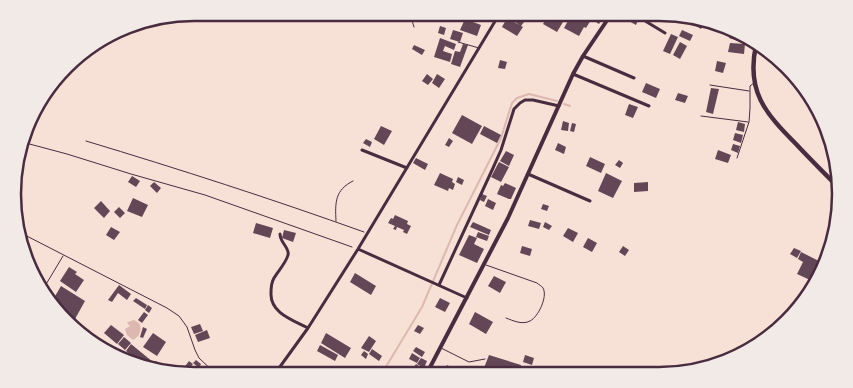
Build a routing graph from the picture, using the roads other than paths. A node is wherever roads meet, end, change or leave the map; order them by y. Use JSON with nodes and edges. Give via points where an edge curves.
{"nodes":[{"id":1,"x":412,"y":21,"type":"edge"},
{"id":2,"x":495,"y":21,"type":"edge"},
{"id":3,"x":606,"y":21,"type":"edge"},
{"id":4,"x":646,"y":21,"type":"edge"},
{"id":5,"x":414,"y":27,"type":"dead end"},
{"id":6,"x":665,"y":33,"type":"dead end"},
{"id":7,"x":458,"y":42,"type":"dead end"},
{"id":8,"x":479,"y":48,"type":"junction"},
{"id":9,"x":755,"y":51,"type":"edge"},
{"id":10,"x":583,"y":56,"type":"junction"},
{"id":11,"x":573,"y":74,"type":"junction"},
{"id":12,"x":634,"y":78,"type":"dead end"},
{"id":13,"x":754,"y":82,"type":"junction"},
{"id":14,"x":710,"y":85,"type":"dead end"},
{"id":15,"x":749,"y":91,"type":"junction"},
{"id":16,"x":558,"y":106,"type":"junction"},
{"id":17,"x":649,"y":106,"type":"dead end"},
{"id":18,"x":701,"y":116,"type":"dead end"},
{"id":19,"x":749,"y":122,"type":"junction"},
{"id":20,"x":362,"y":150,"type":"dead end"},
{"id":21,"x":737,"y":158,"type":"dead end"},
{"id":22,"x":407,"y":168,"type":"junction"},
{"id":23,"x":528,"y":174,"type":"junction"},
{"id":24,"x":831,"y":181,"type":"edge"},
{"id":25,"x":590,"y":201,"type":"dead end"},
{"id":26,"x":280,"y":234,"type":"dead end"},
{"id":27,"x":27,"y":236,"type":"edge"},
{"id":28,"x":358,"y":249,"type":"junction"},
{"id":29,"x":63,"y":255,"type":"junction"},
{"id":30,"x":484,"y":264,"type":"junction"},
{"id":31,"x":46,"y":284,"type":"edge"},
{"id":32,"x":437,"y":285,"type":"junction"},
{"id":33,"x":467,"y":298,"type":"junction"},
{"id":34,"x":506,"y":318,"type":"dead end"},
{"id":35,"x":308,"y":328,"type":"junction"},
{"id":36,"x":440,"y":348,"type":"junction"},
{"id":37,"x":485,"y":359,"type":"dead end"},
{"id":38,"x":209,"y":367,"type":"edge"},
{"id":39,"x":280,"y":367,"type":"edge"},
{"id":40,"x":430,"y":367,"type":"edge"}],
"edges":[{"from":1,"to":5,"type":"lane"},
{"from":2,"to":8,"type":"street"},
{"from":3,"to":10,"type":"street"},
{"from":4,"to":6,"type":"street"},
{"from":7,"to":8,"type":"lane"},
{"from":8,"to":22,"type":"street"},
{"from":9,"to":13,"type":"main road"},
{"from":10,"to":11,"type":"street"},
{"from":10,"to":12,"type":"street"},
{"from":11,"to":16,"type":"street"},
{"from":11,"to":17,"type":"street"},
{"from":13,"to":15,"type":"lane"},
{"from":13,"to":24,"type":"main road","via":[[772,119]]},
{"from":14,"to":15,"type":"lane"},
{"from":15,"to":19,"type":"lane"},
{"from":16,"to":23,"type":"street"},
{"from":16,"to":32,"type":"street","via":[[525,100],[514,109],[501,150]]},
{"from":18,"to":19,"type":"lane"},
{"from":19,"to":21,"type":"lane"},
{"from":20,"to":22,"type":"street"},
{"from":22,"to":28,"type":"street"},
{"from":23,"to":25,"type":"street"},
{"from":23,"to":30,"type":"street"},
{"from":26,"to":35,"type":"street","via":[[288,256],[273,280],[270,300],[280,312]]},
{"from":27,"to":29,"type":"lane"},
{"from":28,"to":32,"type":"street"},
{"from":28,"to":35,"type":"street"},
{"from":29,"to":31,"type":"lane"},
{"from":29,"to":38,"type":"lane","via":[[179,316],[187,326],[198,358]]},
{"from":30,"to":33,"type":"street"},
{"from":30,"to":34,"type":"lane","via":[[537,283],[544,290],[539,311],[529,322],[518,323]]},
{"from":32,"to":33,"type":"street"},
{"from":33,"to":36,"type":"street"},
{"from":35,"to":39,"type":"street"},
{"from":36,"to":37,"type":"lane","via":[[469,362]]},
{"from":36,"to":40,"type":"street"}]}
